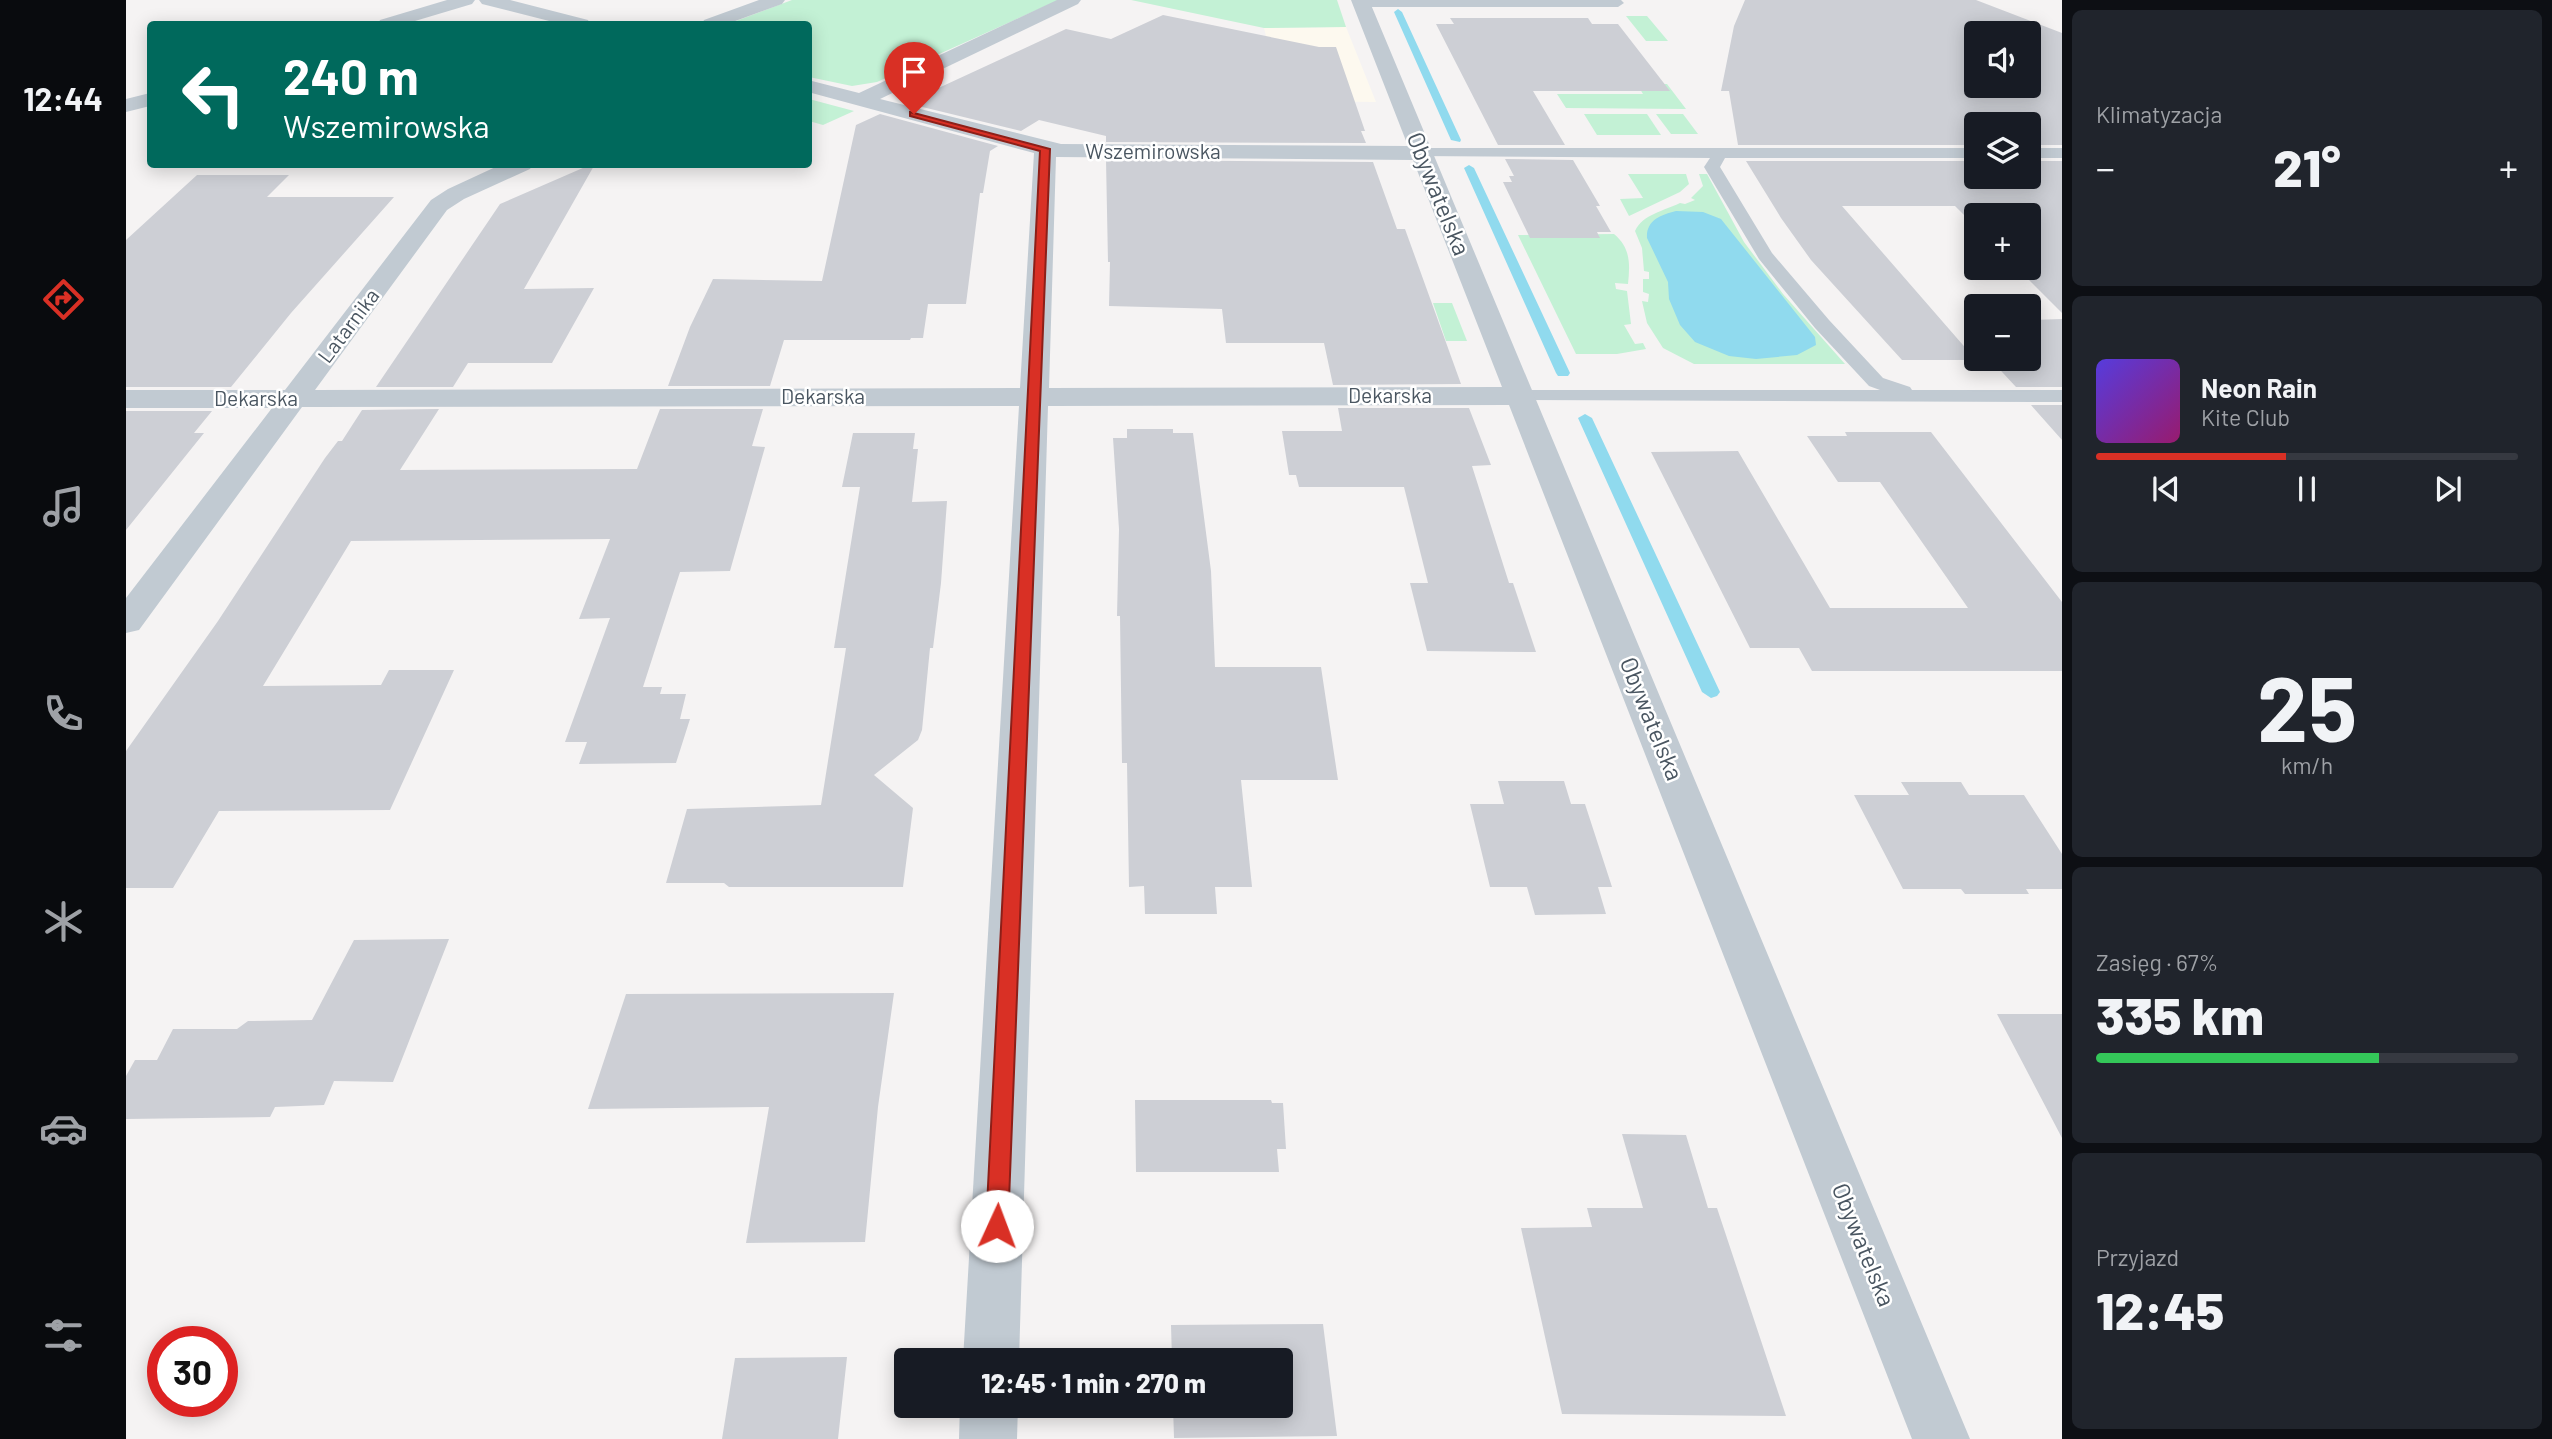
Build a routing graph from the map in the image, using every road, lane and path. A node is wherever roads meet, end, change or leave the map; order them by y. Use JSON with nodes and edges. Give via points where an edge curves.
{"nodes":[{"id":1,"x":466,"y":0,"type":"edge"},
{"id":2,"x":488,"y":0,"type":"edge"},
{"id":3,"x":776,"y":0,"type":"edge"},
{"id":4,"x":1072,"y":0,"type":"edge"},
{"id":5,"x":1360,"y":2,"type":"edge"},
{"id":6,"x":1618,"y":3,"type":"dead end"},
{"id":7,"x":397,"y":21,"type":"edge"},
{"id":8,"x":569,"y":21,"type":"edge"},
{"id":9,"x":719,"y":21,"type":"edge"},
{"id":10,"x":812,"y":87,"type":"edge"},
{"id":11,"x":147,"y":100,"type":"edge"},
{"id":12,"x":861,"y":100,"type":"junction"},
{"id":13,"x":126,"y":106,"type":"edge"},
{"id":14,"x":1045,"y":149,"type":"junction"},
{"id":15,"x":1422,"y":153,"type":"junction"},
{"id":16,"x":1720,"y":153,"type":"junction"},
{"id":17,"x":1964,"y":153,"type":"edge"},
{"id":18,"x":2041,"y":153,"type":"edge"},
{"id":19,"x":2062,"y":153,"type":"edge"},
{"id":20,"x":513,"y":168,"type":"edge"},
{"id":21,"x":1034,"y":396,"type":"junction"},
{"id":22,"x":1520,"y":396,"type":"junction"},
{"id":23,"x":1917,"y":396,"type":"junction"},
{"id":24,"x":2062,"y":396,"type":"edge"},
{"id":25,"x":294,"y":398,"type":"junction"},
{"id":26,"x":126,"y":399,"type":"edge"},
{"id":27,"x":126,"y":622,"type":"edge"},
{"id":28,"x":992,"y":1348,"type":"edge"},
{"id":29,"x":989,"y":1418,"type":"edge"},
{"id":30,"x":988,"y":1439,"type":"edge"},
{"id":31,"x":1941,"y":1439,"type":"edge"}],
"edges":[{"from":1,"to":7,"type":"street"},
{"from":2,"to":8,"type":"street"},
{"from":3,"to":9,"type":"street"},
{"from":4,"to":12,"type":"street"},
{"from":5,"to":6,"type":"lane"},
{"from":5,"to":15,"type":"street","name":"Obywatelska"},
{"from":10,"to":12,"type":"street","name":"Wszemirowska"},
{"from":11,"to":13,"type":"street"},
{"from":12,"to":14,"type":"street","name":"Wszemirowska"},
{"from":14,"to":15,"type":"street","name":"Wszemirowska"},
{"from":14,"to":21,"type":"street"},
{"from":15,"to":16,"type":"lane"},
{"from":15,"to":22,"type":"street","name":"Obywatelska"},
{"from":16,"to":17,"type":"lane"},
{"from":16,"to":23,"type":"lane","via":[[1712,167],[1765,255],[1796,294],[1876,382]]},
{"from":18,"to":19,"type":"lane"},
{"from":20,"to":25,"type":"street","name":"Latarnika","via":[[439,205]]},
{"from":21,"to":22,"type":"street","name":"Dekarska"},
{"from":21,"to":25,"type":"street","name":"Dekarska"},
{"from":21,"to":28,"type":"street"},
{"from":22,"to":23,"type":"lane"},
{"from":22,"to":31,"type":"street","name":"Obywatelska"},
{"from":23,"to":24,"type":"lane"},
{"from":25,"to":26,"type":"street","name":"Dekarska"},
{"from":25,"to":27,"type":"street","name":"Latarnika"},
{"from":29,"to":30,"type":"street"}]}
